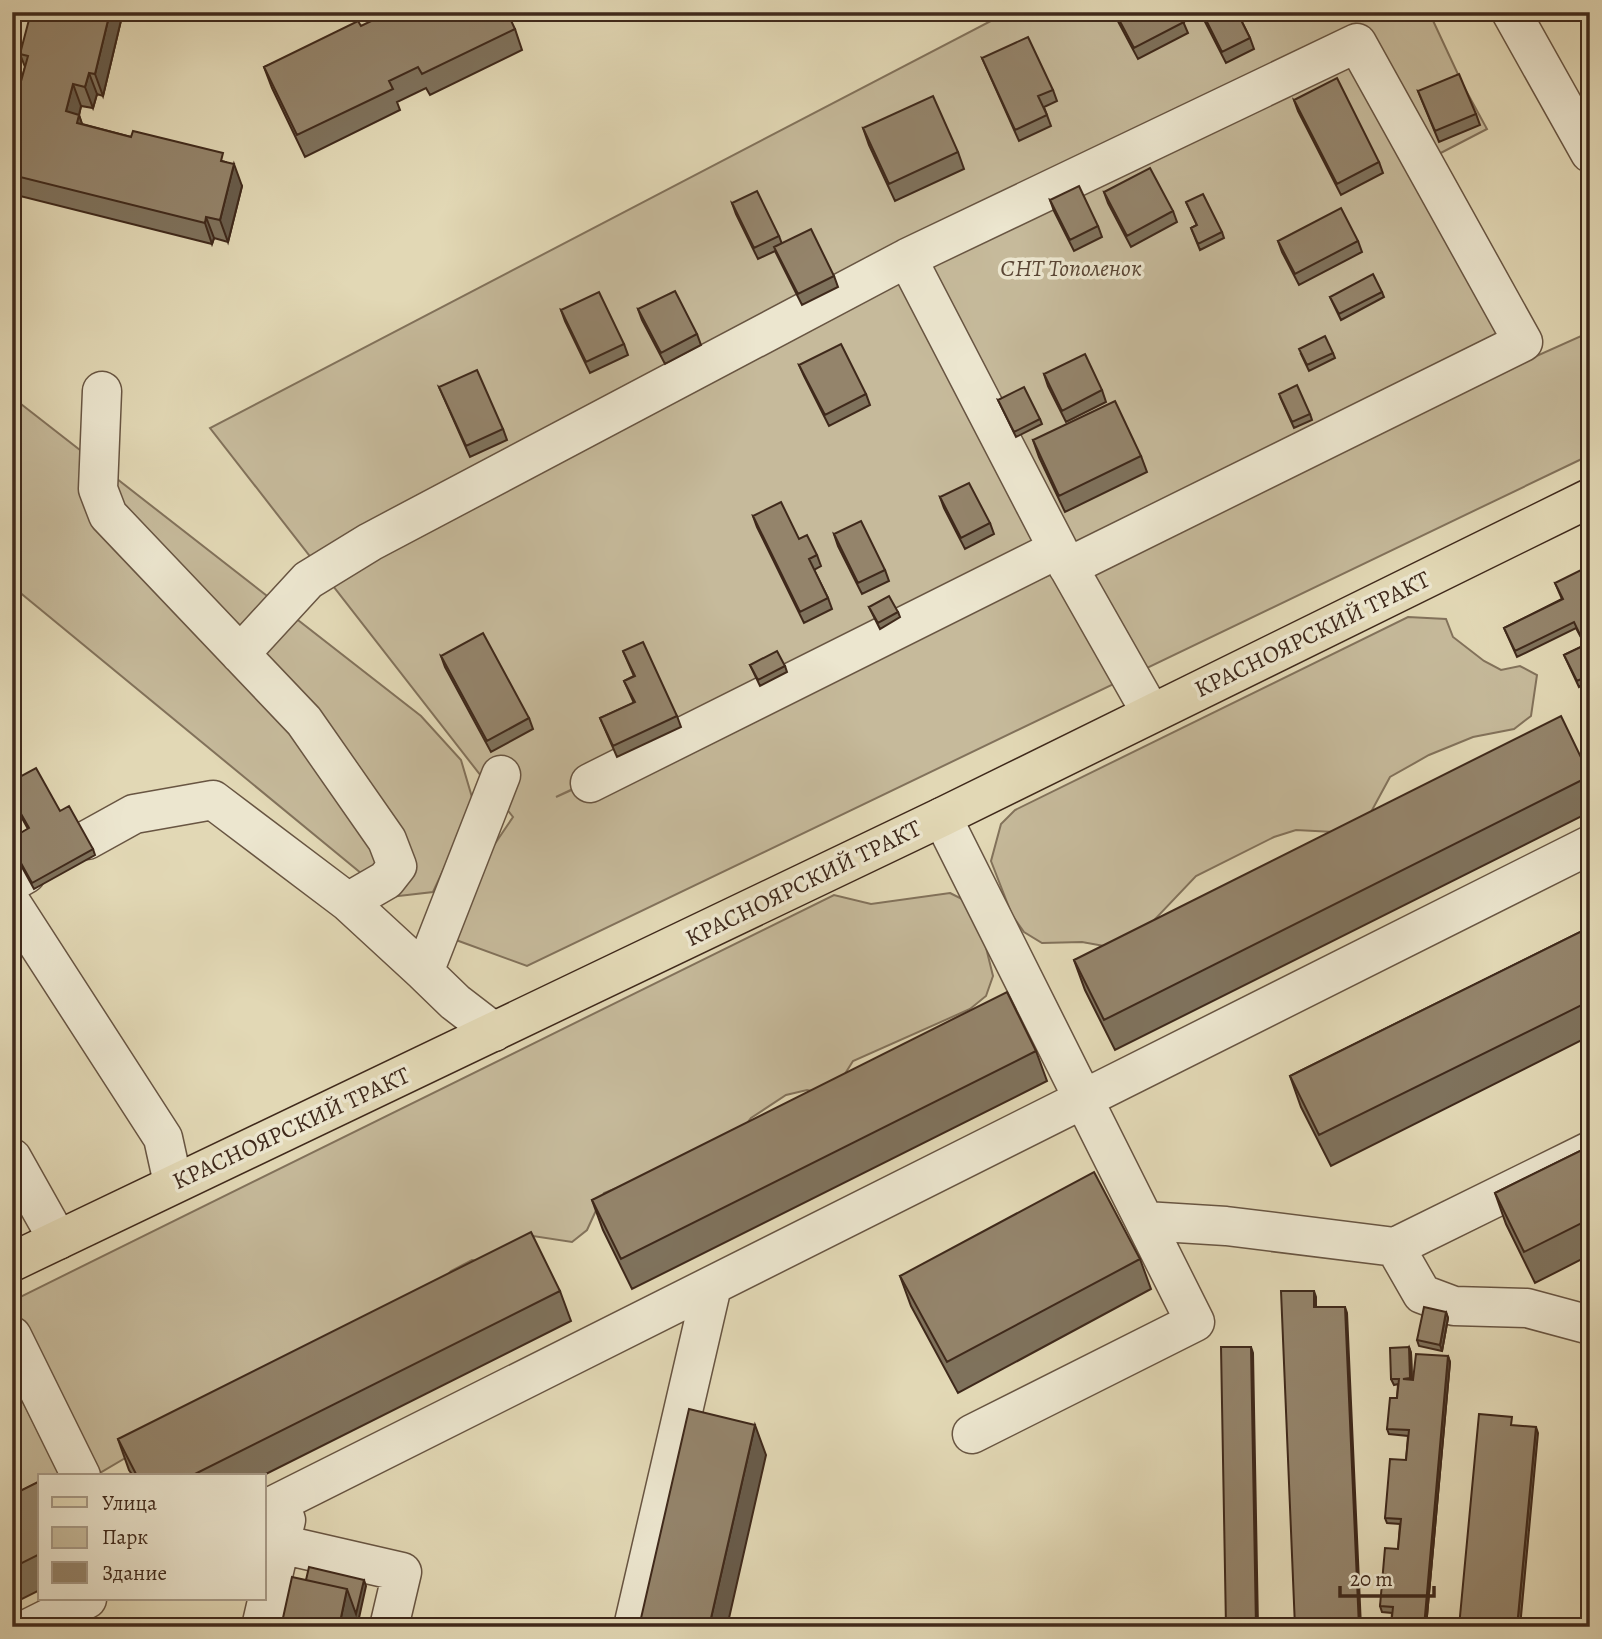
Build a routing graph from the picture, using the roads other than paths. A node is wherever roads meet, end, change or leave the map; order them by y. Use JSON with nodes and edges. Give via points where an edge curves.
{"nodes":[{"id":1,"x":1511,"y":12,"type":"edge"},
{"id":2,"x":1590,"y":153,"type":"edge"},
{"id":3,"x":907,"y":258,"type":"junction"},
{"id":4,"x":102,"y":391,"type":"dead end"},
{"id":5,"x":1590,"y":498,"type":"edge"},
{"id":6,"x":1063,"y":558,"type":"junction"},
{"id":7,"x":240,"y":654,"type":"junction"},
{"id":8,"x":1151,"y":713,"type":"junction"},
{"id":9,"x":501,"y":775,"type":"dead end"},
{"id":10,"x":590,"y":783,"type":"dead end"},
{"id":11,"x":942,"y":817,"type":"junction"},
{"id":12,"x":87,"y":840,"type":"edge"},
{"id":13,"x":1590,"y":845,"type":"edge"},
{"id":14,"x":17,"y":887,"type":"edge"},
{"id":15,"x":348,"y":902,"type":"junction"},
{"id":16,"x":424,"y":972,"type":"junction"},
{"id":17,"x":494,"y":1032,"type":"junction"},
{"id":18,"x":1084,"y":1099,"type":"junction"},
{"id":19,"x":1590,"y":1151,"type":"edge"},
{"id":20,"x":12,"y":1158,"type":"edge"},
{"id":21,"x":173,"y":1184,"type":"junction"},
{"id":22,"x":1145,"y":1222,"type":"junction"},
{"id":23,"x":58,"y":1240,"type":"junction"},
{"id":24,"x":1395,"y":1247,"type":"junction"},
{"id":25,"x":12,"y":1262,"type":"edge"},
{"id":26,"x":712,"y":1286,"type":"junction"},
{"id":27,"x":1590,"y":1325,"type":"edge"},
{"id":28,"x":12,"y":1336,"type":"edge"},
{"id":29,"x":972,"y":1434,"type":"dead end"},
{"id":30,"x":80,"y":1474,"type":"edge"},
{"id":31,"x":278,"y":1503,"type":"edge"},
{"id":32,"x":280,"y":1544,"type":"junction"},
{"id":33,"x":85,"y":1600,"type":"edge"},
{"id":34,"x":31,"y":1627,"type":"edge"},
{"id":35,"x":261,"y":1627,"type":"edge"},
{"id":36,"x":389,"y":1627,"type":"edge"},
{"id":37,"x":633,"y":1627,"type":"edge"}],
"edges":[{"from":1,"to":2,"type":"lane"},
{"from":3,"to":6,"type":"lane"},
{"from":3,"to":6,"type":"lane","via":[[1357,43],[1523,342]]},
{"from":3,"to":7,"type":"lane","via":[[370,541],[308,580]]},
{"from":4,"to":7,"type":"lane","via":[[98,489],[108,515]]},
{"from":5,"to":8,"type":"main road","name":"КРАСНОЯРСКИЙ ТРАКТ"},
{"from":6,"to":8,"type":"lane"},
{"from":6,"to":10,"type":"lane"},
{"from":7,"to":15,"type":"lane","via":[[304,721],[387,840],[397,866],[386,880]]},
{"from":8,"to":11,"type":"main road","name":"КРАСНОЯРСКИЙ ТРАКТ"},
{"from":9,"to":16,"type":"lane"},
{"from":11,"to":17,"type":"main road","name":"КРАСНОЯРСКИЙ ТРАКТ"},
{"from":11,"to":18,"type":"lane"},
{"from":12,"to":15,"type":"lane","via":[[134,814],[213,800]]},
{"from":13,"to":18,"type":"lane"},
{"from":14,"to":21,"type":"lane","via":[[163,1138]]},
{"from":15,"to":16,"type":"lane"},
{"from":16,"to":17,"type":"lane"},
{"from":17,"to":21,"type":"main road","name":"КРАСНОЯРСКИЙ ТРАКТ"},
{"from":18,"to":22,"type":"lane"},
{"from":18,"to":26,"type":"lane"},
{"from":19,"to":24,"type":"lane"},
{"from":20,"to":23,"type":"lane"},
{"from":21,"to":23,"type":"main road","name":"КРАСНОЯРСКИЙ ТРАКТ"},
{"from":22,"to":24,"type":"lane","via":[[1226,1226]]},
{"from":22,"to":29,"type":"lane","via":[[1195,1322]]},
{"from":23,"to":25,"type":"main road","name":"КРАСНОЯРСКИЙ ТРАКТ"},
{"from":24,"to":27,"type":"lane","via":[[1422,1294],[1454,1307],[1527,1308]]},
{"from":26,"to":31,"type":"lane"},
{"from":26,"to":37,"type":"lane"},
{"from":28,"to":30,"type":"lane"},
{"from":31,"to":32,"type":"lane"},
{"from":32,"to":35,"type":"lane"},
{"from":32,"to":36,"type":"lane","via":[[402,1573]]},
{"from":33,"to":34,"type":"lane"}]}
